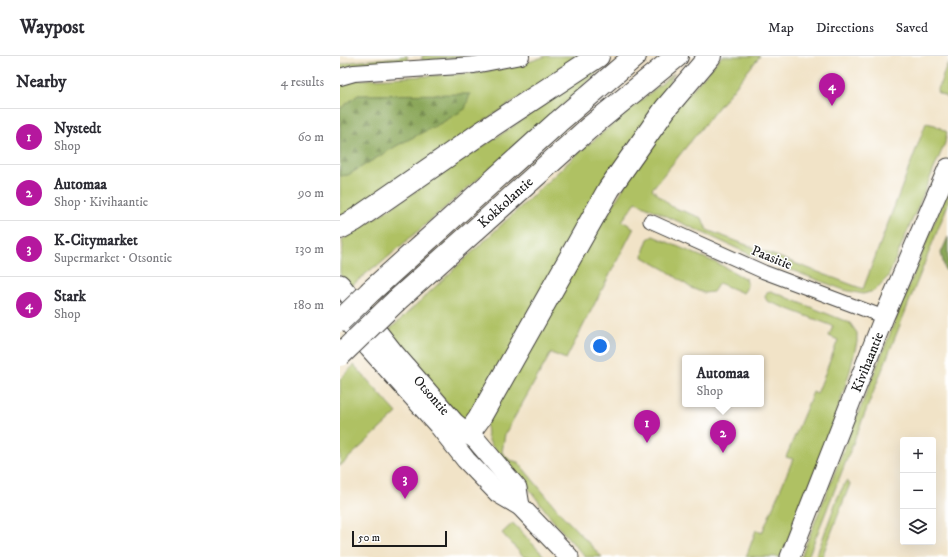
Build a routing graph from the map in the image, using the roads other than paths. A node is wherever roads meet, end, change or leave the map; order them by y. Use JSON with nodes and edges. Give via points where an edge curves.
{"nodes":[{"id":1,"x":521,"y":56,"type":"edge"},
{"id":2,"x":598,"y":56,"type":"edge"},
{"id":3,"x":635,"y":56,"type":"edge"},
{"id":4,"x":677,"y":56,"type":"edge"},
{"id":5,"x":710,"y":56,"type":"edge"},
{"id":6,"x":340,"y":78,"type":"edge"},
{"id":7,"x":948,"y":168,"type":"edge"},
{"id":8,"x":650,"y":221,"type":"dead end"},
{"id":9,"x":340,"y":228,"type":"edge"},
{"id":10,"x":340,"y":284,"type":"edge"},
{"id":11,"x":340,"y":312,"type":"edge"},
{"id":12,"x":884,"y":317,"type":"junction"},
{"id":13,"x":340,"y":321,"type":"edge"},
{"id":14,"x":340,"y":355,"type":"edge"},
{"id":15,"x":462,"y":440,"type":"junction"},
{"id":16,"x":569,"y":557,"type":"edge"},
{"id":17,"x":790,"y":557,"type":"edge"}],
"edges":[{"from":1,"to":6,"type":"street","via":[[474,65],[354,73]]},
{"from":2,"to":9,"type":"highway"},
{"from":3,"to":13,"type":"highway","name":"Kokkolantie","bridge":true,"via":[[552,127]]},
{"from":4,"to":14,"type":"highway","name":"Kokkolantie","bridge":true,"via":[[590,127],[396,301]]},
{"from":5,"to":15,"type":"highway","via":[[666,108],[609,189],[479,419]]},
{"from":7,"to":12,"type":"main road","name":"Kivihaantie"},
{"from":8,"to":12,"type":"street","name":"Paasitie","via":[[764,272]]},
{"from":10,"to":15,"type":"main road","name":"Otsontie","via":[[395,354],[454,422]]},
{"from":11,"to":15,"type":"main road","name":"Otsontie","via":[[439,426]]},
{"from":12,"to":17,"type":"main road","name":"Kivihaantie"},
{"from":15,"to":16,"type":"main road","name":"Otsontie","via":[[477,441],[517,488],[520,506]]}]}
